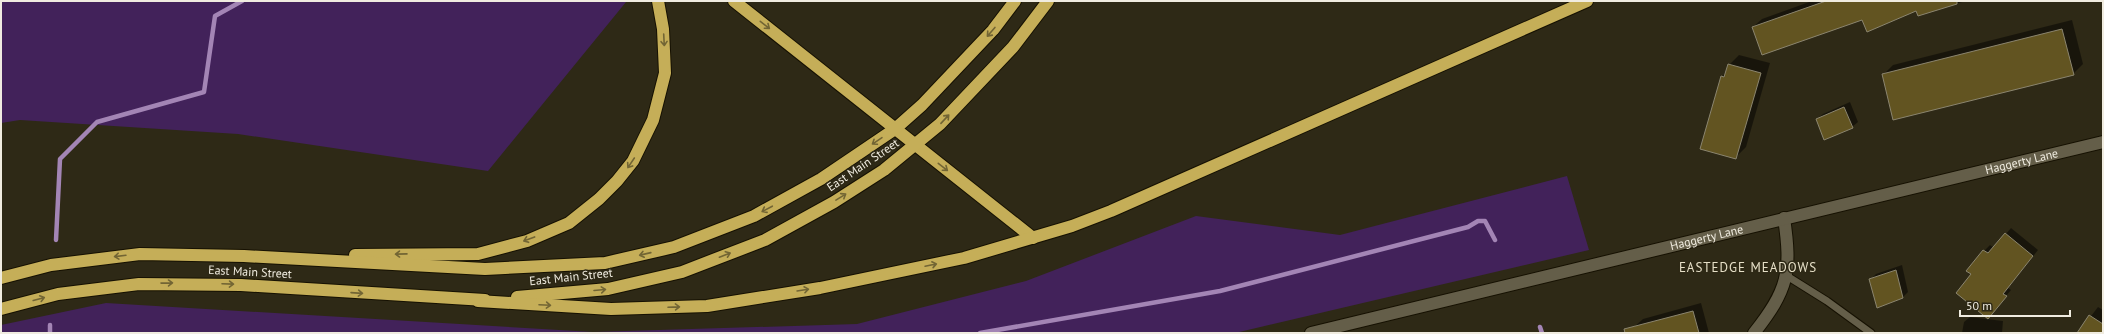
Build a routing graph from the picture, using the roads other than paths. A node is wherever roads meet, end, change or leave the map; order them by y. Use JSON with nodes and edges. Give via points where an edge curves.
{"nodes":[{"id":1,"x":658,"y":1,"type":"edge"},
{"id":2,"x":734,"y":1,"type":"edge"},
{"id":3,"x":1015,"y":1,"type":"edge"},
{"id":4,"x":1048,"y":1,"type":"edge"},
{"id":5,"x":1587,"y":1,"type":"edge"},
{"id":6,"x":895,"y":129,"type":"junction"},
{"id":7,"x":2103,"y":142,"type":"edge"},
{"id":8,"x":916,"y":145,"type":"junction"},
{"id":9,"x":1784,"y":218,"type":"junction"},
{"id":10,"x":1033,"y":238,"type":"junction"},
{"id":11,"x":244,"y":256,"type":"junction"},
{"id":12,"x":1787,"y":276,"type":"junction"},
{"id":13,"x":1,"y":278,"type":"edge"},
{"id":14,"x":478,"y":301,"type":"junction"},
{"id":15,"x":1,"y":309,"type":"edge"},
{"id":16,"x":1311,"y":333,"type":"edge"},
{"id":17,"x":1754,"y":333,"type":"edge"},
{"id":18,"x":1871,"y":333,"type":"edge"}],
"edges":[{"from":1,"to":11,"type":"highway","one_way":true,"via":[[663,28],[665,73],[653,120],[633,161],[617,182],[569,223],[527,241],[478,254]]},
{"from":2,"to":6,"type":"highway","one_way":true},
{"from":3,"to":6,"type":"highway","name":"East Main Street","one_way":true,"via":[[992,30],[928,99]]},
{"from":8,"to":4,"type":"highway","name":"East Main Street","one_way":true,"via":[[940,124],[1012,47]]},
{"from":5,"to":10,"type":"highway","via":[[1111,211]]},
{"from":6,"to":8,"type":"highway"},
{"from":6,"to":11,"type":"highway","name":"East Main Street","one_way":true,"via":[[821,179],[754,216],[674,247],[605,263],[485,269]]},
{"from":7,"to":9,"type":"street","name":"Haggerty Lane"},
{"from":8,"to":10,"type":"highway","one_way":true},
{"from":14,"to":8,"type":"highway","name":"East Main Street","one_way":true,"via":[[608,289],[682,272],[765,240],[834,202],[884,170]]},
{"from":9,"to":12,"type":"street","via":[[1789,250]]},
{"from":9,"to":16,"type":"street","name":"Haggerty Lane"},
{"from":14,"to":10,"type":"highway","one_way":true,"via":[[611,309],[707,306],[820,288],[964,258]]},
{"from":11,"to":13,"type":"highway","name":"East Main Street","one_way":true,"via":[[140,254],[51,265]]},
{"from":12,"to":17,"type":"street","via":[[1776,303]]},
{"from":12,"to":18,"type":"lane"},
{"from":15,"to":14,"type":"highway","name":"East Main Street","one_way":true,"via":[[58,294],[139,284],[241,285]]}]}
